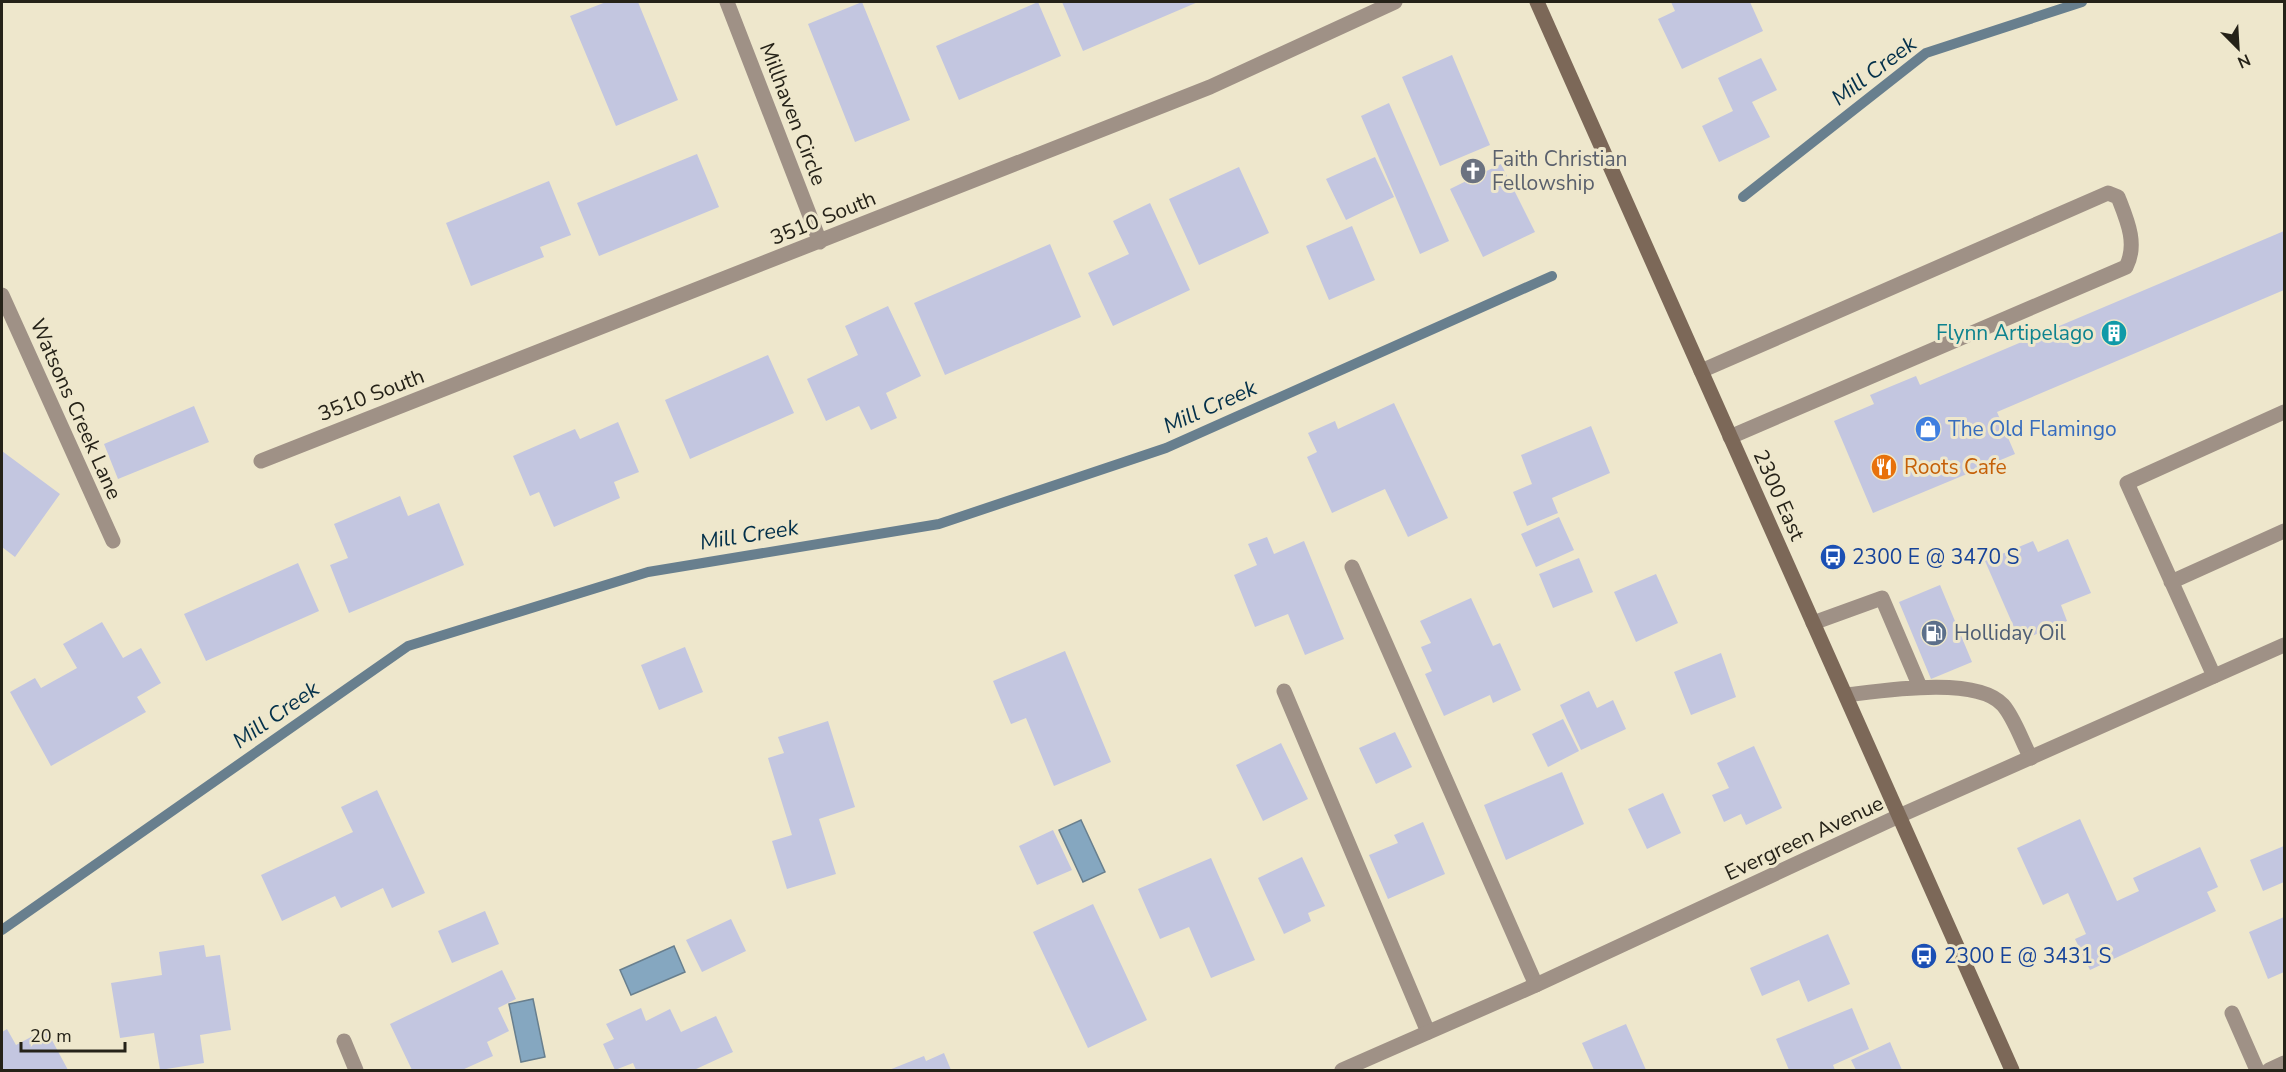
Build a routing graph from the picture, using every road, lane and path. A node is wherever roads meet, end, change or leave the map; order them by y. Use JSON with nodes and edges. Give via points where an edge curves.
{"nodes":[{"id":1,"x":727,"y":2,"type":"edge"},
{"id":2,"x":1395,"y":2,"type":"edge"},
{"id":3,"x":1537,"y":2,"type":"edge"},
{"id":4,"x":820,"y":242,"type":"junction"},
{"id":5,"x":2,"y":295,"type":"edge"},
{"id":6,"x":1701,"y":371,"type":"junction"},
{"id":7,"x":2284,"y":412,"type":"edge"},
{"id":8,"x":1730,"y":437,"type":"junction"},
{"id":9,"x":261,"y":461,"type":"dead end"},
{"id":10,"x":2284,"y":531,"type":"edge"},
{"id":11,"x":113,"y":541,"type":"dead end"},
{"id":12,"x":1352,"y":567,"type":"dead end"},
{"id":13,"x":2172,"y":582,"type":"junction"},
{"id":14,"x":1813,"y":623,"type":"junction"},
{"id":15,"x":2284,"y":645,"type":"edge"},
{"id":16,"x":2214,"y":676,"type":"junction"},
{"id":17,"x":1920,"y":687,"type":"junction"},
{"id":18,"x":1284,"y":691,"type":"dead end"},
{"id":19,"x":1846,"y":696,"type":"junction"},
{"id":20,"x":2031,"y":758,"type":"junction"},
{"id":21,"x":1899,"y":816,"type":"junction"},
{"id":22,"x":1536,"y":986,"type":"junction"},
{"id":23,"x":2232,"y":1013,"type":"dead end"},
{"id":24,"x":1428,"y":1032,"type":"junction"},
{"id":25,"x":344,"y":1041,"type":"dead end"},
{"id":26,"x":2284,"y":1063,"type":"edge"},
{"id":27,"x":356,"y":1071,"type":"edge"},
{"id":28,"x":1342,"y":1071,"type":"edge"},
{"id":29,"x":2012,"y":1071,"type":"edge"},
{"id":30,"x":2258,"y":1071,"type":"edge"},
{"id":31,"x":2269,"y":1071,"type":"edge"}],
"edges":[{"from":1,"to":4,"type":"street","name":"Millhaven Circle"},
{"from":2,"to":4,"type":"street","name":"3510 South","via":[[1210,87]]},
{"from":3,"to":6,"type":"main road","name":"2300 East"},
{"from":4,"to":9,"type":"street","name":"3510 South"},
{"from":5,"to":11,"type":"street","name":"Watsons Creek Lane"},
{"from":6,"to":8,"type":"main road","name":"2300 East"},
{"from":6,"to":8,"type":"street","via":[[2108,193],[2118,197],[2129,226],[2132,255],[2126,267]]},
{"from":7,"to":13,"type":"street","via":[[2127,483]]},
{"from":8,"to":14,"type":"main road","name":"2300 East"},
{"from":10,"to":13,"type":"street"},
{"from":12,"to":22,"type":"street"},
{"from":13,"to":16,"type":"street"},
{"from":14,"to":17,"type":"street","via":[[1882,598]]},
{"from":14,"to":19,"type":"main road","name":"2300 East"},
{"from":15,"to":16,"type":"street","name":"Evergreen Avenue"},
{"from":16,"to":20,"type":"street","name":"Evergreen Avenue"},
{"from":17,"to":19,"type":"street"},
{"from":17,"to":20,"type":"street","via":[[1968,690],[1996,700]]},
{"from":18,"to":24,"type":"street"},
{"from":19,"to":21,"type":"main road","name":"2300 East"},
{"from":20,"to":21,"type":"street","name":"Evergreen Avenue"},
{"from":21,"to":22,"type":"street","name":"Evergreen Avenue"},
{"from":21,"to":29,"type":"main road","name":"2300 East"},
{"from":22,"to":24,"type":"street","name":"Evergreen Avenue"},
{"from":23,"to":30,"type":"street"},
{"from":24,"to":28,"type":"street","name":"Evergreen Avenue"},
{"from":25,"to":27,"type":"street"},
{"from":26,"to":31,"type":"street"}]}
